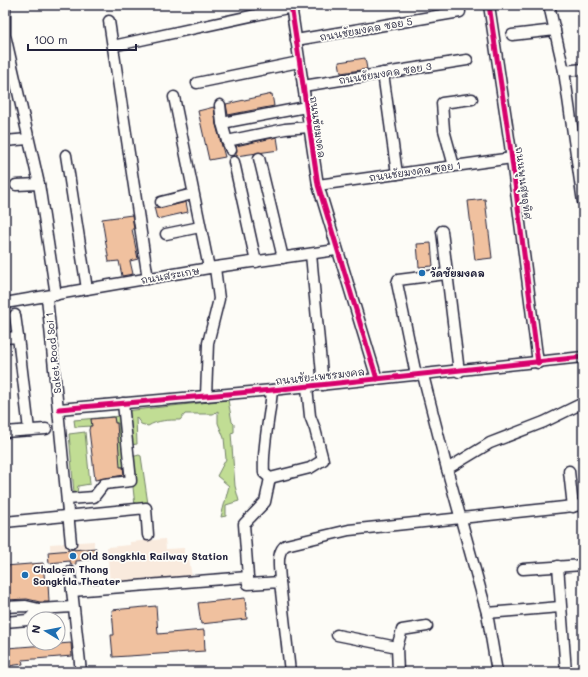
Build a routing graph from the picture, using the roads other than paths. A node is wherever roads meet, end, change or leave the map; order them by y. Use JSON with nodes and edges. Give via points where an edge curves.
{"nodes":[{"id":1,"x":490,"y":5,"type":"edge"},
{"id":2,"x":549,"y":5,"type":"edge"},
{"id":3,"x":292,"y":6,"type":"edge"},
{"id":4,"x":5,"y":9,"type":"edge"},
{"id":5,"x":459,"y":9,"type":"edge"},
{"id":6,"x":109,"y":21,"type":"dead end"},
{"id":7,"x":555,"y":30,"type":"junction"},
{"id":8,"x":512,"y":35,"type":"dead end"},
{"id":9,"x":6,"y":40,"type":"edge"},
{"id":10,"x":296,"y":40,"type":"junction"},
{"id":11,"x":113,"y":46,"type":"junction"},
{"id":12,"x":467,"y":60,"type":"dead end"},
{"id":13,"x":300,"y":62,"type":"junction"},
{"id":14,"x":583,"y":69,"type":"edge"},
{"id":15,"x":564,"y":71,"type":"junction"},
{"id":16,"x":383,"y":73,"type":"junction"},
{"id":17,"x":197,"y":83,"type":"dead end"},
{"id":18,"x":303,"y":86,"type":"junction"},
{"id":19,"x":174,"y":97,"type":"dead end"},
{"id":20,"x":472,"y":98,"type":"dead end"},
{"id":21,"x":220,"y":105,"type":"dead end"},
{"id":22,"x":306,"y":107,"type":"junction"},
{"id":23,"x":222,"y":123,"type":"junction"},
{"id":24,"x":309,"y":127,"type":"junction"},
{"id":25,"x":28,"y":139,"type":"junction"},
{"id":26,"x":5,"y":141,"type":"edge"},
{"id":27,"x":66,"y":155,"type":"dead end"},
{"id":28,"x":259,"y":158,"type":"dead end"},
{"id":29,"x":512,"y":158,"type":"junction"},
{"id":30,"x":234,"y":162,"type":"dead end"},
{"id":31,"x":454,"y":166,"type":"junction"},
{"id":32,"x":397,"y":174,"type":"junction"},
{"id":33,"x":39,"y":184,"type":"junction"},
{"id":34,"x":16,"y":185,"type":"dead end"},
{"id":35,"x":318,"y":185,"type":"junction"},
{"id":36,"x":193,"y":194,"type":"junction"},
{"id":37,"x":161,"y":202,"type":"dead end"},
{"id":38,"x":583,"y":202,"type":"edge"},
{"id":39,"x":200,"y":227,"type":"junction"},
{"id":40,"x":442,"y":231,"type":"dead end"},
{"id":41,"x":166,"y":234,"type":"dead end"},
{"id":42,"x":336,"y":250,"type":"junction"},
{"id":43,"x":311,"y":254,"type":"junction"},
{"id":44,"x":283,"y":258,"type":"junction"},
{"id":45,"x":256,"y":262,"type":"junction"},
{"id":46,"x":212,"y":268,"type":"junction"},
{"id":47,"x":446,"y":274,"type":"junction"},
{"id":48,"x":148,"y":278,"type":"junction"},
{"id":49,"x":87,"y":289,"type":"junction"},
{"id":50,"x":51,"y":296,"type":"junction"},
{"id":51,"x":5,"y":303,"type":"edge"},
{"id":52,"x":15,"y":315,"type":"dead end"},
{"id":53,"x":18,"y":337,"type":"junction"},
{"id":54,"x":5,"y":338,"type":"edge"},
{"id":55,"x":583,"y":357,"type":"edge"},
{"id":56,"x":538,"y":363,"type":"junction"},
{"id":57,"x":459,"y":372,"type":"junction"},
{"id":58,"x":420,"y":375,"type":"junction"},
{"id":59,"x":377,"y":379,"type":"junction"},
{"id":60,"x":323,"y":385,"type":"junction"},
{"id":61,"x":307,"y":387,"type":"junction"},
{"id":62,"x":272,"y":390,"type":"junction"},
{"id":63,"x":206,"y":396,"type":"junction"},
{"id":64,"x":583,"y":403,"type":"edge"},
{"id":65,"x":123,"y":404,"type":"junction"},
{"id":66,"x":59,"y":409,"type":"junction"},
{"id":67,"x":46,"y":428,"type":"dead end"},
{"id":68,"x":29,"y":430,"type":"junction"},
{"id":69,"x":5,"y":432,"type":"edge"},
{"id":70,"x":447,"y":469,"type":"junction"},
{"id":71,"x":569,"y":471,"type":"dead end"},
{"id":72,"x":270,"y":478,"type":"junction"},
{"id":73,"x":68,"y":499,"type":"junction"},
{"id":74,"x":578,"y":506,"type":"edge"},
{"id":75,"x":69,"y":517,"type":"junction"},
{"id":76,"x":460,"y":518,"type":"junction"},
{"id":77,"x":5,"y":522,"type":"edge"},
{"id":78,"x":148,"y":535,"type":"dead end"},
{"id":79,"x":71,"y":543,"type":"dead end"},
{"id":80,"x":583,"y":565,"type":"edge"},
{"id":81,"x":558,"y":566,"type":"junction"},
{"id":82,"x":522,"y":569,"type":"dead end"},
{"id":83,"x":70,"y":572,"type":"dead end"},
{"id":84,"x":248,"y":577,"type":"junction"},
{"id":85,"x":280,"y":582,"type":"junction"},
{"id":86,"x":72,"y":591,"type":"junction"},
{"id":87,"x":5,"y":607,"type":"edge"},
{"id":88,"x":73,"y":607,"type":"junction"},
{"id":89,"x":560,"y":607,"type":"junction"},
{"id":90,"x":38,"y":609,"type":"junction"},
{"id":91,"x":487,"y":613,"type":"junction"},
{"id":92,"x":5,"y":622,"type":"edge"},
{"id":93,"x":427,"y":626,"type":"dead end"},
{"id":94,"x":337,"y":635,"type":"dead end"},
{"id":95,"x":397,"y":647,"type":"junction"},
{"id":96,"x":81,"y":672,"type":"edge"},
{"id":97,"x":290,"y":672,"type":"edge"},
{"id":98,"x":398,"y":672,"type":"edge"},
{"id":99,"x":497,"y":672,"type":"edge"},
{"id":100,"x":566,"y":672,"type":"edge"}],
"edges":[{"from":1,"to":29,"type":"street","name":"ถนนพูนสุขอุทิศ"},
{"from":2,"to":7,"type":"street"},
{"from":3,"to":10,"type":"street","name":"ถนนชัยมงคล"},
{"from":3,"to":11,"type":"street"},
{"from":4,"to":9,"type":"street","name":"Saket Road Soi 1"},
{"from":5,"to":10,"type":"street","name":"ถนนชัยมงคล ซอย 5"},
{"from":6,"to":11,"type":"street"},
{"from":7,"to":8,"type":"street"},
{"from":7,"to":15,"type":"street"},
{"from":9,"to":25,"type":"street","name":"Saket Road Soi 1"},
{"from":10,"to":13,"type":"street","name":"ถนนชัยมงคล"},
{"from":11,"to":48,"type":"street"},
{"from":12,"to":16,"type":"street","name":"ถนนชัยมงคล ซอย 3"},
{"from":13,"to":17,"type":"street"},
{"from":13,"to":18,"type":"street","name":"ถนนชัยมงคล"},
{"from":14,"to":15,"type":"street"},
{"from":15,"to":38,"type":"street"},
{"from":16,"to":18,"type":"street","name":"ถนนชัยมงคล ซอย 3"},
{"from":16,"to":32,"type":"street"},
{"from":18,"to":22,"type":"street","name":"ถนนชัยมงคล"},
{"from":19,"to":36,"type":"street"},
{"from":20,"to":31,"type":"street","via":[[442,103],[444,130]]},
{"from":21,"to":23,"type":"street"},
{"from":22,"to":23,"type":"street"},
{"from":22,"to":24,"type":"street","name":"ถนนชัยมงคล"},
{"from":23,"to":24,"type":"street","via":[[229,145],[285,129]]},
{"from":24,"to":35,"type":"street","name":"ถนนชัยมงคล"},
{"from":25,"to":26,"type":"street"},
{"from":25,"to":33,"type":"street","name":"Saket Road Soi 1"},
{"from":27,"to":49,"type":"street"},
{"from":28,"to":44,"type":"street"},
{"from":29,"to":31,"type":"street","name":"ถนนชัยมงคล ซอย 1"},
{"from":29,"to":56,"type":"street","name":"ถนนพูนสุขอุทิศ"},
{"from":30,"to":45,"type":"street"},
{"from":31,"to":32,"type":"street","name":"ถนนชัยมงคล ซอย 1"},
{"from":32,"to":35,"type":"street","name":"ถนนชัยมงคล ซอย 1"},
{"from":33,"to":34,"type":"street"},
{"from":33,"to":50,"type":"street","name":"Saket Road Soi 1"},
{"from":35,"to":42,"type":"street","name":"ถนนชัยมงคล"},
{"from":36,"to":37,"type":"street"},
{"from":36,"to":39,"type":"street"},
{"from":39,"to":41,"type":"street"},
{"from":39,"to":46,"type":"street"},
{"from":40,"to":47,"type":"street"},
{"from":42,"to":43,"type":"street","name":"ถนนสระเกษ"},
{"from":42,"to":59,"type":"street","name":"ถนนชัยมงคล"},
{"from":43,"to":44,"type":"street","name":"ถนนสระเกษ"},
{"from":43,"to":60,"type":"street"},
{"from":44,"to":45,"type":"street","name":"ถนนสระเกษ"},
{"from":45,"to":46,"type":"street","name":"ถนนสระเกษ"},
{"from":46,"to":48,"type":"street","name":"ถนนสระเกษ"},
{"from":46,"to":63,"type":"street","via":[[219,299],[208,343]]},
{"from":47,"to":57,"type":"street"},
{"from":47,"to":58,"type":"street","via":[[398,280],[397,283]]},
{"from":48,"to":49,"type":"street","name":"ถนนสระเกษ"},
{"from":49,"to":50,"type":"street","name":"ถนนสระเกษ"},
{"from":50,"to":51,"type":"street","name":"ถนนสระเกษ"},
{"from":50,"to":66,"type":"street","name":"Saket Road Soi 1"},
{"from":52,"to":53,"type":"street"},
{"from":53,"to":54,"type":"street"},
{"from":53,"to":68,"type":"street"},
{"from":55,"to":56,"type":"street","name":"ถนนชัย-เพชรมงคล"},
{"from":56,"to":57,"type":"street","name":"ถนนชัย-เพชรมงคล"},
{"from":57,"to":58,"type":"street","name":"ถนนชัย-เพชรมงคล"},
{"from":58,"to":59,"type":"street","name":"ถนนชัย-เพชรมงคล"},
{"from":58,"to":70,"type":"street"},
{"from":59,"to":60,"type":"street","name":"ถนนชัย-เพชรมงคล"},
{"from":60,"to":61,"type":"street","name":"ถนนชัย-เพชรมงคล"},
{"from":61,"to":62,"type":"street","name":"ถนนชัย-เพชรมงคล"},
{"from":61,"to":72,"type":"street","via":[[310,416],[316,429],[323,460],[310,468]]},
{"from":62,"to":63,"type":"street","name":"ถนนชัย-เพชรมงคล"},
{"from":62,"to":72,"type":"street","via":[[271,415],[263,460],[264,473]]},
{"from":63,"to":65,"type":"street","name":"ถนนชัย-เพชรมงคล"},
{"from":64,"to":70,"type":"street","via":[[544,422],[490,443]]},
{"from":65,"to":66,"type":"street","name":"ถนนชัย-เพชรมงคล"},
{"from":65,"to":73,"type":"street","via":[[131,481],[104,484],[94,497]]},
{"from":66,"to":73,"type":"street","name":"Saket Road Soi 1"},
{"from":67,"to":68,"type":"street"},
{"from":68,"to":69,"type":"street"},
{"from":70,"to":76,"type":"street"},
{"from":71,"to":74,"type":"street"},
{"from":72,"to":84,"type":"street","via":[[265,502],[244,524]]},
{"from":73,"to":75,"type":"street","name":"Saket Road Soi 1"},
{"from":74,"to":76,"type":"street"},
{"from":75,"to":77,"type":"street"},
{"from":75,"to":78,"type":"street","via":[[146,508]]},
{"from":75,"to":79,"type":"street","name":"Saket Road Soi 1"},
{"from":76,"to":85,"type":"street","via":[[349,530],[286,545],[280,553]]},
{"from":76,"to":91,"type":"street"},
{"from":80,"to":81,"type":"street"},
{"from":81,"to":82,"type":"street"},
{"from":81,"to":89,"type":"street"},
{"from":83,"to":86,"type":"street"},
{"from":84,"to":85,"type":"street","via":[[248,584]]},
{"from":84,"to":86,"type":"street"},
{"from":85,"to":97,"type":"street"},
{"from":86,"to":88,"type":"street"},
{"from":87,"to":90,"type":"street","via":[[26,606]]},
{"from":88,"to":90,"type":"street"},
{"from":88,"to":96,"type":"street"},
{"from":89,"to":91,"type":"street"},
{"from":89,"to":100,"type":"street"},
{"from":90,"to":92,"type":"street","via":[[28,620]]},
{"from":91,"to":99,"type":"street"},
{"from":93,"to":95,"type":"street","via":[[402,630]]},
{"from":94,"to":95,"type":"street"},
{"from":95,"to":98,"type":"street"}]}
